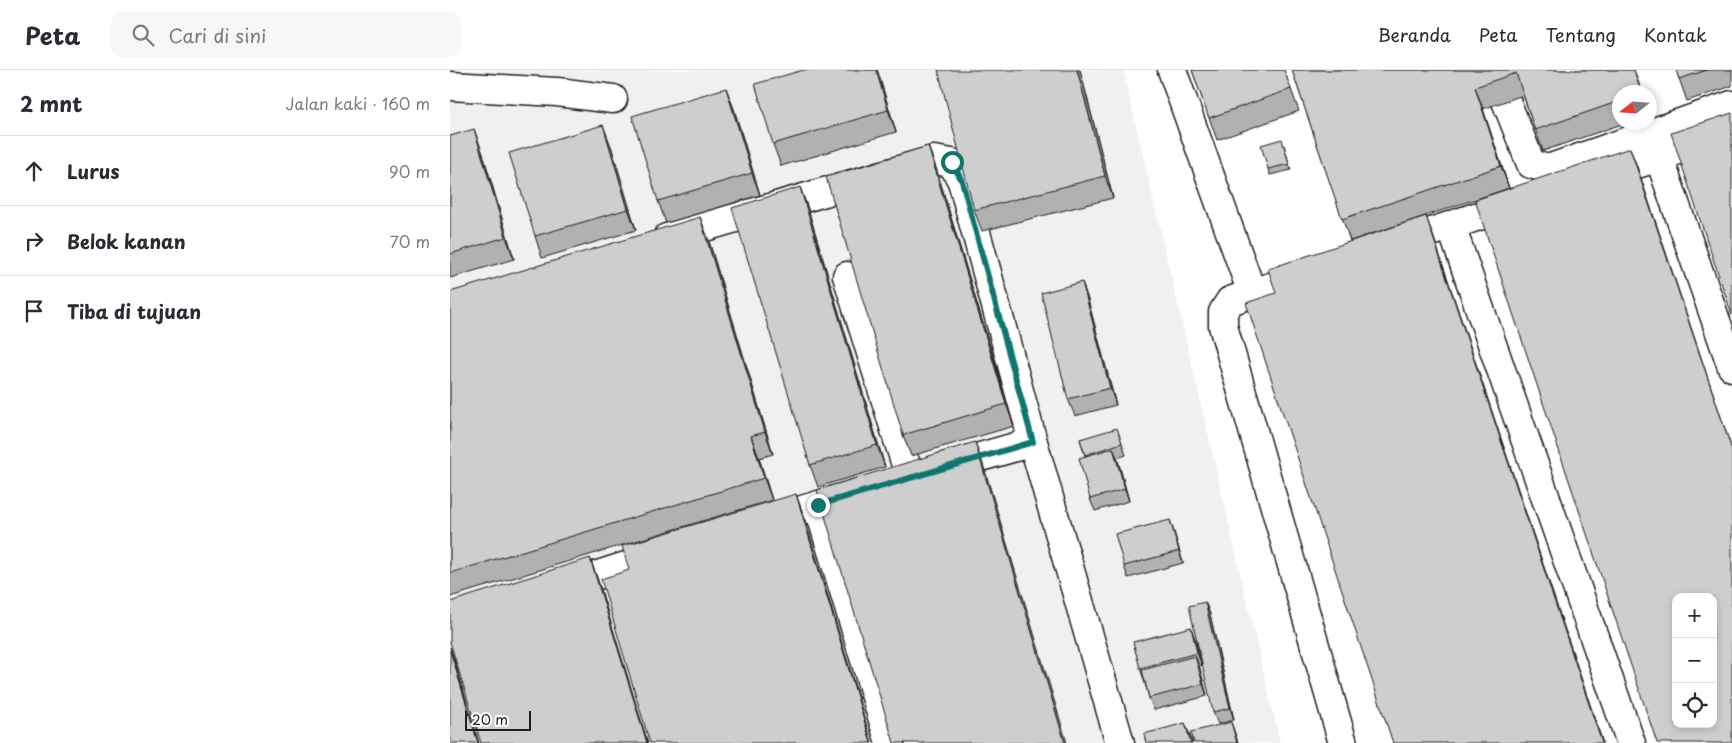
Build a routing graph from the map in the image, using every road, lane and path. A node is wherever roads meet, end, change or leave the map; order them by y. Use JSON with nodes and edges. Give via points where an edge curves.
{"nodes":[{"id":1,"x":1172,"y":70,"type":"edge"},
{"id":2,"x":450,"y":86,"type":"edge"},
{"id":3,"x":613,"y":99,"type":"dead end"},
{"id":4,"x":1506,"y":101,"type":"dead end"},
{"id":5,"x":1732,"y":105,"type":"edge"},
{"id":6,"x":1732,"y":130,"type":"edge"},
{"id":7,"x":1659,"y":157,"type":"junction"},
{"id":8,"x":1451,"y":226,"type":"junction"},
{"id":9,"x":642,"y":245,"type":"edge"},
{"id":10,"x":1375,"y":251,"type":"edge"},
{"id":11,"x":1328,"y":267,"type":"edge"},
{"id":12,"x":847,"y":276,"type":"dead end"},
{"id":13,"x":1252,"y":293,"type":"junction"},
{"id":14,"x":1732,"y":367,"type":"edge"},
{"id":15,"x":1033,"y":442,"type":"junction"},
{"id":16,"x":910,"y":478,"type":"junction"},
{"id":17,"x":818,"y":505,"type":"junction"},
{"id":18,"x":742,"y":529,"type":"edge"},
{"id":19,"x":686,"y":547,"type":"edge"},
{"id":20,"x":535,"y":595,"type":"edge"},
{"id":21,"x":890,"y":743,"type":"edge"},
{"id":22,"x":1120,"y":743,"type":"edge"},
{"id":23,"x":1344,"y":743,"type":"edge"},
{"id":24,"x":1631,"y":743,"type":"edge"}],
"edges":[{"from":1,"to":13,"type":"lane"},
{"from":2,"to":3,"type":"lane","via":[[557,92]]},
{"from":4,"to":5,"type":"lane","via":[[1530,164],[1548,170]]},
{"from":6,"to":7,"type":"lane"},
{"from":7,"to":8,"type":"lane"},
{"from":7,"to":14,"type":"lane"},
{"from":8,"to":10,"type":"lane"},
{"from":8,"to":24,"type":"lane"},
{"from":9,"to":15,"type":"lane","via":[[934,160],[952,162],[962,181]]},
{"from":11,"to":13,"type":"lane"},
{"from":12,"to":16,"type":"lane"},
{"from":13,"to":23,"type":"lane","via":[[1230,301],[1223,312],[1224,326]]},
{"from":15,"to":16,"type":"lane"},
{"from":15,"to":22,"type":"lane"},
{"from":16,"to":17,"type":"lane"},
{"from":17,"to":18,"type":"lane"},
{"from":17,"to":21,"type":"lane"},
{"from":19,"to":20,"type":"lane"}]}
